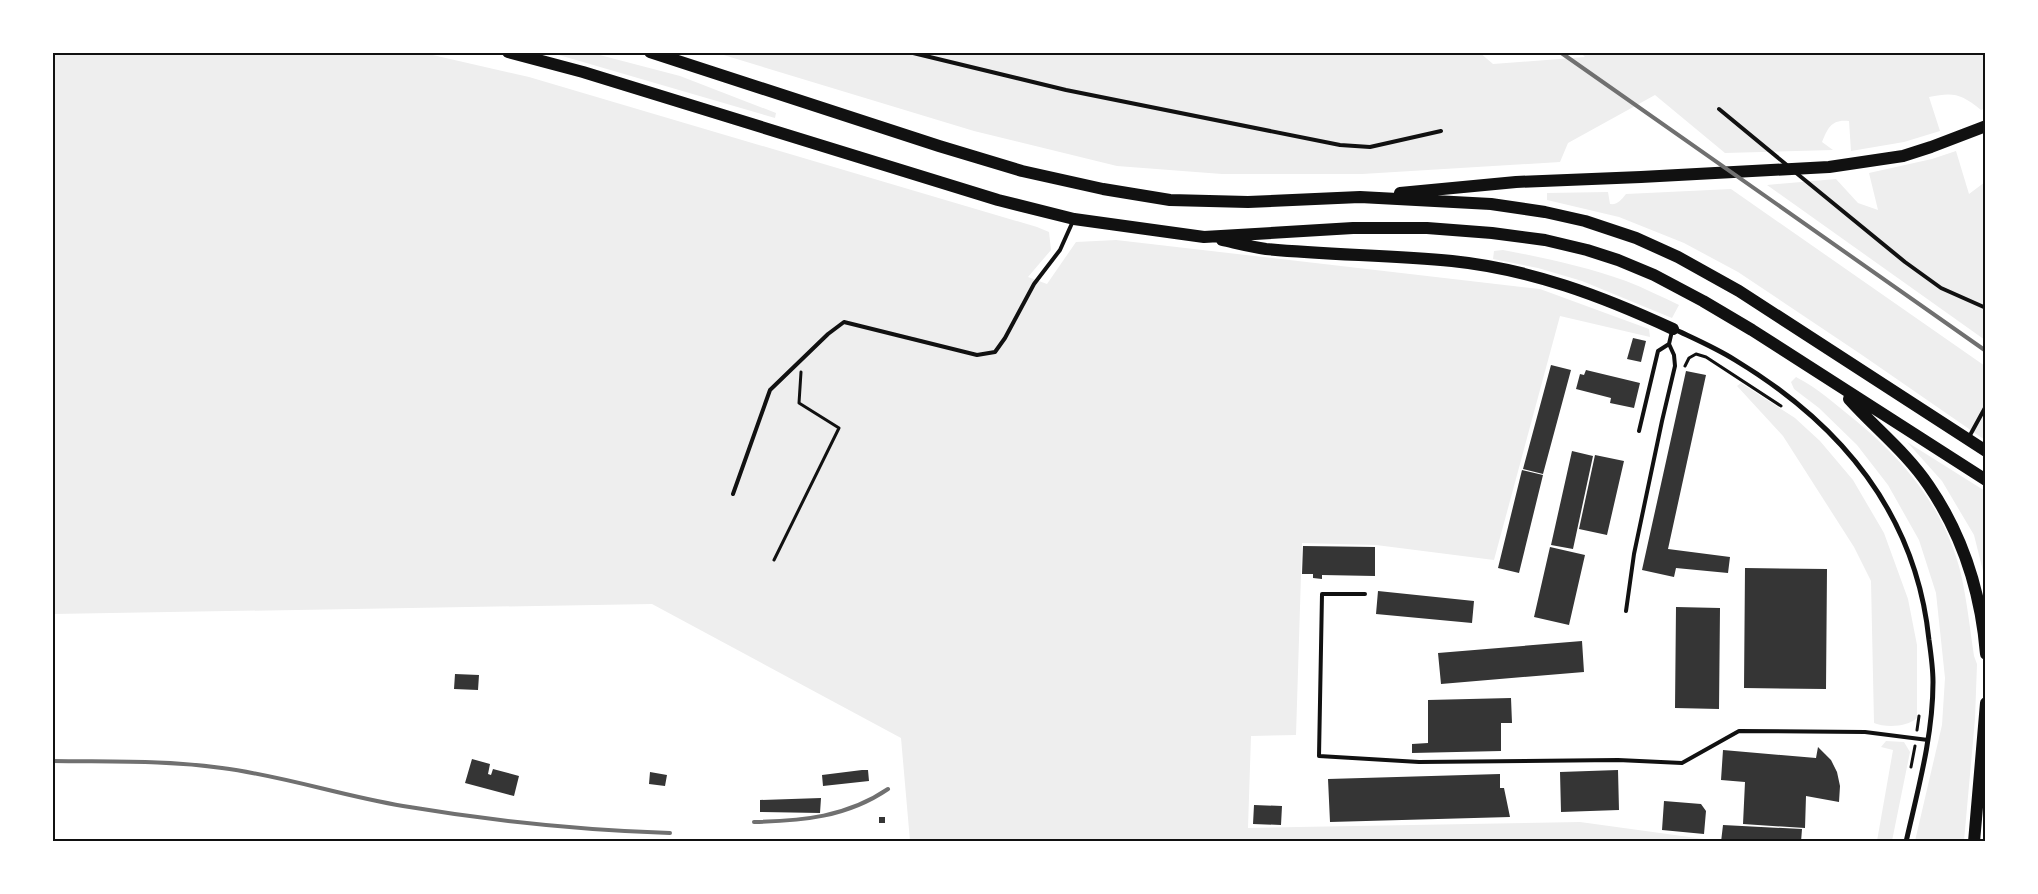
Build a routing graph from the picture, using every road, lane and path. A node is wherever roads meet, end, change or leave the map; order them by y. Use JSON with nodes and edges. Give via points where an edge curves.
{"nodes":[{"id":1,"x":508,"y":52,"type":"edge"},
{"id":2,"x":650,"y":52,"type":"edge"},
{"id":3,"x":909,"y":52,"type":"edge"},
{"id":4,"x":1719,"y":109,"type":"dead end"},
{"id":5,"x":1986,"y":126,"type":"edge"},
{"id":6,"x":1441,"y":131,"type":"dead end"},
{"id":7,"x":1360,"y":197,"type":"junction"},
{"id":8,"x":1074,"y":219,"type":"junction"},
{"id":9,"x":1204,"y":237,"type":"junction"},
{"id":10,"x":1986,"y":308,"type":"edge"},
{"id":11,"x":1673,"y":328,"type":"junction"},
{"id":12,"x":1669,"y":344,"type":"junction"},
{"id":13,"x":802,"y":359,"type":"junction"},
{"id":14,"x":1675,"y":366,"type":"junction"},
{"id":15,"x":1835,"y":385,"type":"junction"},
{"id":16,"x":1986,"y":406,"type":"edge"},
{"id":17,"x":1788,"y":411,"type":"dead end"},
{"id":18,"x":1639,"y":431,"type":"dead end"},
{"id":19,"x":1967,"y":439,"type":"junction"},
{"id":20,"x":1986,"y":451,"type":"edge"},
{"id":21,"x":1986,"y":480,"type":"edge"},
{"id":22,"x":733,"y":494,"type":"dead end"},
{"id":23,"x":774,"y":560,"type":"dead end"},
{"id":24,"x":1365,"y":594,"type":"dead end"},
{"id":25,"x":1626,"y":611,"type":"dead end"},
{"id":26,"x":1986,"y":654,"type":"edge"},
{"id":27,"x":1986,"y":703,"type":"edge"},
{"id":28,"x":1920,"y":709,"type":"dead end"},
{"id":29,"x":1916,"y":737,"type":"junction"},
{"id":30,"x":1928,"y":740,"type":"junction"},
{"id":31,"x":1910,"y":771,"type":"dead end"},
{"id":32,"x":1906,"y":842,"type":"edge"},
{"id":33,"x":1974,"y":842,"type":"edge"}],
"edges":[{"from":1,"to":8,"type":"main road","via":[[583,72],[998,200]]},
{"from":2,"to":7,"type":"main road","via":[[939,146],[1022,171],[1103,189],[1170,200],[1228,202]]},
{"from":3,"to":6,"type":"lane","via":[[1066,90],[1340,144],[1370,147]]},
{"from":4,"to":10,"type":"lane","via":[[1905,262],[1941,288]]},
{"from":5,"to":7,"type":"main road","via":[[1903,156],[1829,167],[1516,182]]},
{"from":7,"to":19,"type":"main road","via":[[1500,206],[1584,221],[1629,235],[1739,290]]},
{"from":8,"to":9,"type":"main road"},
{"from":8,"to":13,"type":"lane","via":[[1060,250],[1034,284],[995,352],[977,355],[844,322]]},
{"from":9,"to":11,"type":"main road","via":[[1265,249],[1454,261],[1509,270],[1595,294]]},
{"from":9,"to":15,"type":"main road","via":[[1353,228],[1418,228],[1492,232],[1545,240],[1618,260],[1654,275],[1752,330]]},
{"from":11,"to":12,"type":"lane"},
{"from":11,"to":30,"type":"street","via":[[1736,360],[1793,399],[1857,462],[1881,496],[1903,537],[1923,598],[1933,681]]},
{"from":12,"to":14,"type":"lane"},
{"from":12,"to":18,"type":"lane","via":[[1658,351]]},
{"from":13,"to":22,"type":"lane","via":[[770,390]]},
{"from":13,"to":23,"type":"path","via":[[799,403],[839,428]]},
{"from":14,"to":17,"type":"path","via":[[1685,367],[1696,354],[1706,357]]},
{"from":14,"to":25,"type":"lane","via":[[1634,554]]},
{"from":15,"to":21,"type":"main road"},
{"from":15,"to":26,"type":"main road","via":[[1890,440],[1928,485],[1950,520],[1978,597]]},
{"from":16,"to":19,"type":"lane"},
{"from":19,"to":20,"type":"main road"},
{"from":24,"to":29,"type":"lane","via":[[1322,594],[1319,756],[1419,762],[1618,760],[1682,763],[1739,730],[1865,732]]},
{"from":27,"to":33,"type":"main road"},
{"from":28,"to":29,"type":"path"},
{"from":29,"to":30,"type":"lane"},
{"from":29,"to":31,"type":"path"},
{"from":30,"to":32,"type":"street"}]}
